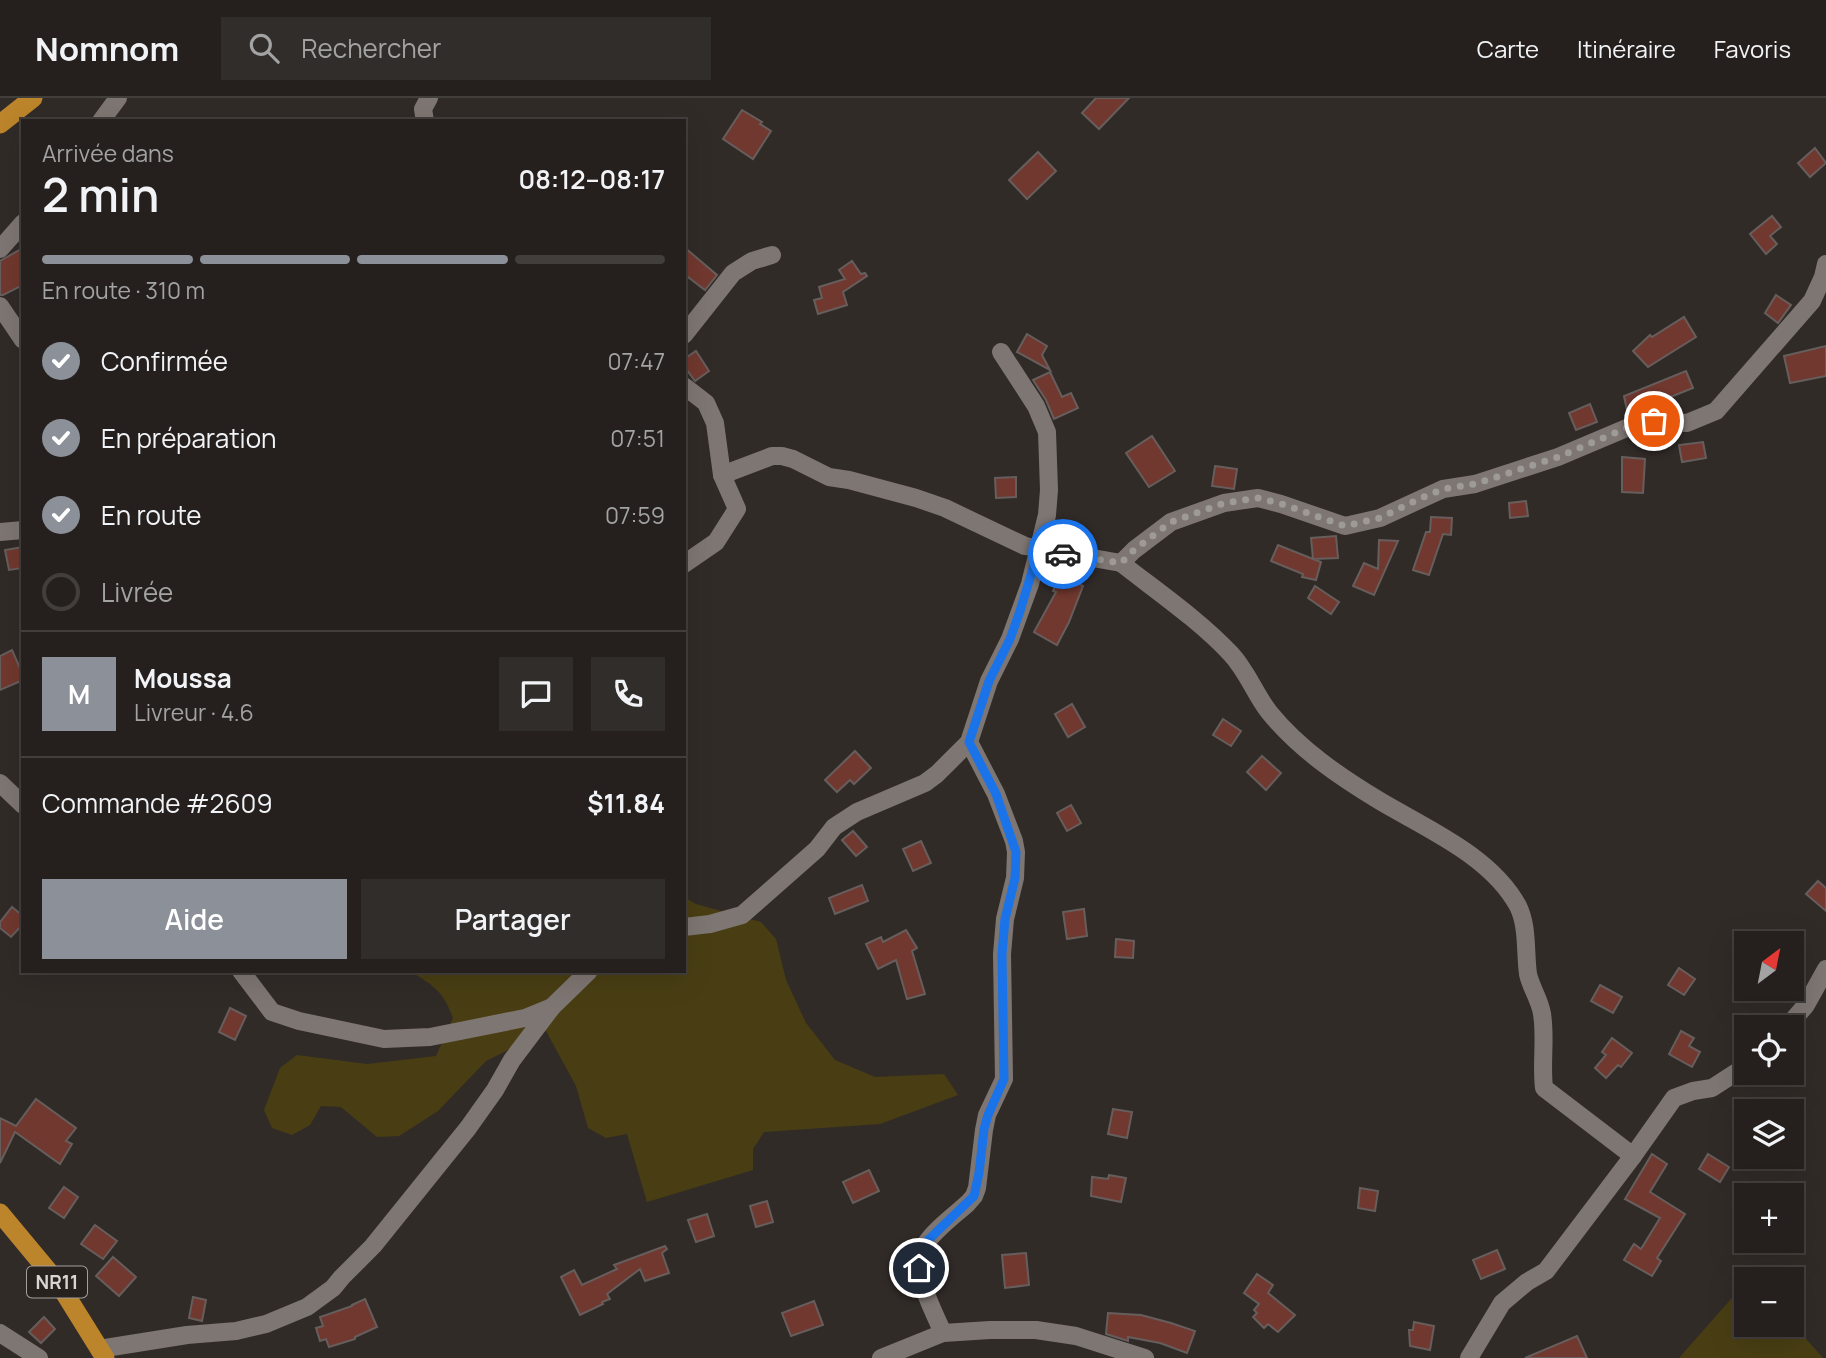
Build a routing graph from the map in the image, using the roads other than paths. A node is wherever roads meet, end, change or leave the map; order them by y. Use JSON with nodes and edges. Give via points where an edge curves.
{"nodes":[{"id":1,"x":33,"y":98,"type":"edge"},
{"id":2,"x":118,"y":98,"type":"edge"},
{"id":3,"x":429,"y":98,"type":"edge"},
{"id":4,"x":102,"y":119,"type":"edge"},
{"id":5,"x":425,"y":119,"type":"edge"},
{"id":6,"x":0,"y":124,"type":"edge"},
{"id":7,"x":21,"y":225,"type":"edge"},
{"id":8,"x":0,"y":249,"type":"edge"},
{"id":9,"x":772,"y":255,"type":"dead end"},
{"id":10,"x":1826,"y":264,"type":"edge"},
{"id":11,"x":0,"y":306,"type":"edge"},
{"id":12,"x":686,"y":332,"type":"edge"},
{"id":13,"x":21,"y":337,"type":"edge"},
{"id":14,"x":1001,"y":352,"type":"dead end"},
{"id":15,"x":686,"y":388,"type":"edge"},
{"id":16,"x":722,"y":475,"type":"junction"},
{"id":17,"x":21,"y":530,"type":"edge"},
{"id":18,"x":0,"y":533,"type":"edge"},
{"id":19,"x":1039,"y":549,"type":"junction"},
{"id":20,"x":686,"y":563,"type":"edge"},
{"id":21,"x":1121,"y":563,"type":"junction"},
{"id":22,"x":969,"y":742,"type":"junction"},
{"id":23,"x":0,"y":783,"type":"edge"},
{"id":24,"x":21,"y":803,"type":"edge"},
{"id":25,"x":686,"y":927,"type":"edge"},
{"id":26,"x":1826,"y":970,"type":"edge"},
{"id":27,"x":243,"y":973,"type":"edge"},
{"id":28,"x":587,"y":973,"type":"edge"},
{"id":29,"x":552,"y":1007,"type":"junction"},
{"id":30,"x":1797,"y":1015,"type":"edge"},
{"id":31,"x":1734,"y":1074,"type":"edge"},
{"id":32,"x":1633,"y":1156,"type":"junction"},
{"id":33,"x":0,"y":1213,"type":"edge"},
{"id":34,"x":0,"y":1333,"type":"edge"},
{"id":35,"x":943,"y":1333,"type":"junction"},
{"id":36,"x":102,"y":1353,"type":"edge"},
{"id":37,"x":39,"y":1358,"type":"edge"},
{"id":38,"x":881,"y":1358,"type":"edge"},
{"id":39,"x":1145,"y":1358,"type":"edge"},
{"id":40,"x":1469,"y":1358,"type":"edge"}],
"edges":[{"from":1,"to":6,"type":"highway"},
{"from":2,"to":4,"type":"street"},
{"from":3,"to":5,"type":"street"},
{"from":7,"to":8,"type":"street"},
{"from":9,"to":12,"type":"street","via":[[733,273]]},
{"from":10,"to":21,"type":"street","via":[[1812,301],[1716,411],[1687,423],[1654,421],[1629,427],[1558,457],[1475,484],[1443,489],[1380,518],[1345,526],[1258,498],[1224,503],[1171,522]]},
{"from":11,"to":13,"type":"street"},
{"from":14,"to":19,"type":"street","via":[[1047,432],[1049,490]]},
{"from":15,"to":16,"type":"street","via":[[706,403],[715,422]]},
{"from":16,"to":19,"type":"street","via":[[772,456],[793,459],[829,477],[945,508]]},
{"from":16,"to":20,"type":"street","via":[[737,509],[716,542]]},
{"from":17,"to":18,"type":"street"},
{"from":19,"to":21,"type":"street"},
{"from":19,"to":22,"type":"street"},
{"from":21,"to":32,"type":"street","via":[[1233,657],[1289,735],[1356,786],[1459,847],[1508,890],[1520,910],[1531,984],[1542,1010],[1544,1088]]},
{"from":22,"to":25,"type":"street","via":[[925,783],[834,827],[817,849],[742,915]]},
{"from":22,"to":35,"type":"street","via":[[996,794],[1016,852],[1015,878],[1002,954],[1004,1079],[984,1129],[974,1196],[926,1242],[920,1254],[923,1285]]},
{"from":23,"to":24,"type":"street"},
{"from":26,"to":30,"type":"street"},
{"from":27,"to":29,"type":"street","via":[[272,1012],[384,1039],[430,1037],[525,1018]]},
{"from":28,"to":29,"type":"street"},
{"from":29,"to":36,"type":"street","via":[[468,1128],[333,1288],[307,1307],[266,1324]]},
{"from":31,"to":32,"type":"street","via":[[1712,1088],[1674,1098]]},
{"from":32,"to":40,"type":"street","via":[[1546,1270],[1502,1303]]},
{"from":33,"to":36,"type":"highway","number":"NR11","via":[[59,1284]]},
{"from":34,"to":37,"type":"street"},
{"from":35,"to":38,"type":"street"},
{"from":35,"to":39,"type":"street","via":[[1036,1330],[1076,1336]]}]}
